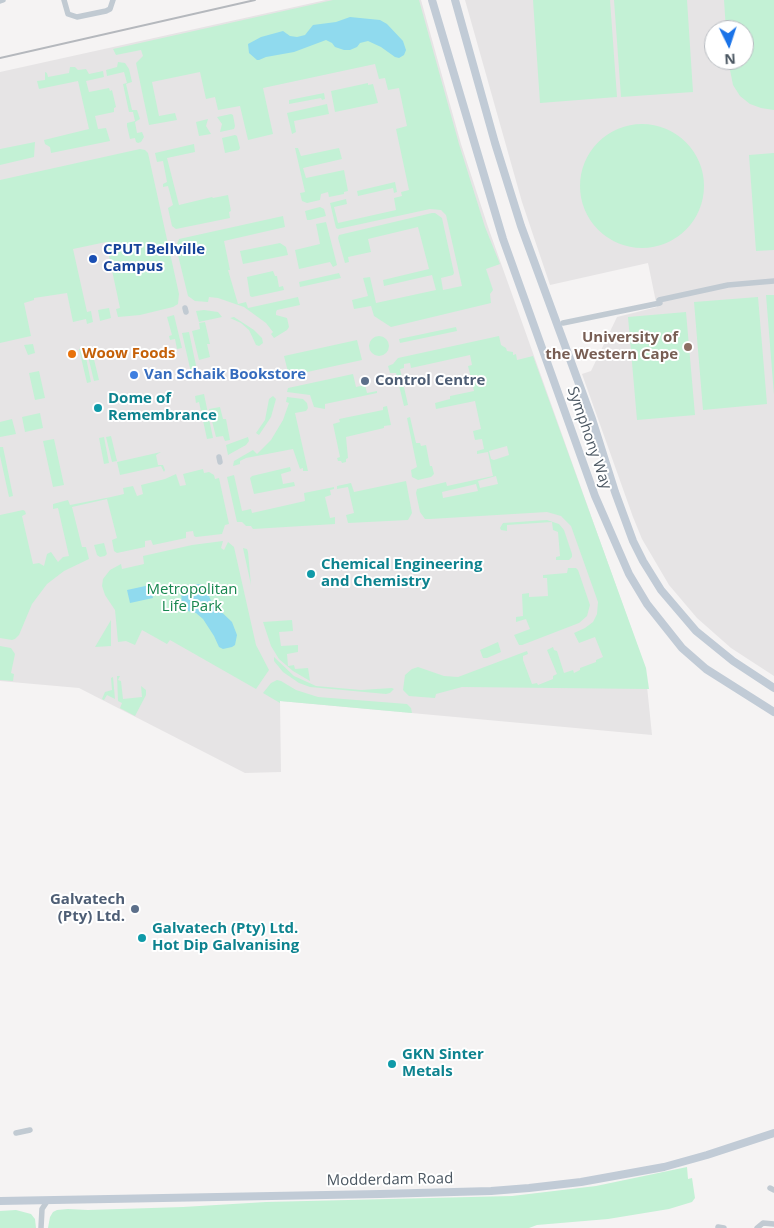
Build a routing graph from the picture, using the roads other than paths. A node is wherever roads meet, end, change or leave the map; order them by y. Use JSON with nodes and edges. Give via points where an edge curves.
{"nodes":[{"id":1,"x":64,"y":0,"type":"edge"},
{"id":2,"x":112,"y":0,"type":"edge"},
{"id":3,"x":432,"y":0,"type":"edge"},
{"id":4,"x":455,"y":0,"type":"edge"},
{"id":5,"x":774,"y":281,"type":"edge"},
{"id":6,"x":562,"y":323,"type":"dead end"},
{"id":7,"x":774,"y":688,"type":"edge"},
{"id":8,"x":774,"y":712,"type":"edge"},
{"id":9,"x":30,"y":1130,"type":"dead end"},
{"id":10,"x":16,"y":1133,"type":"dead end"},
{"id":11,"x":774,"y":1133,"type":"edge"},
{"id":12,"x":48,"y":1200,"type":"junction"},
{"id":13,"x":0,"y":1201,"type":"edge"},
{"id":14,"x":34,"y":1201,"type":"junction"},
{"id":15,"x":42,"y":1209,"type":"junction"},
{"id":16,"x":774,"y":1224,"type":"edge"},
{"id":17,"x":41,"y":1228,"type":"edge"},
{"id":18,"x":757,"y":1228,"type":"edge"}],
"edges":[{"from":1,"to":2,"type":"street","via":[[68,14],[77,17],[106,11],[110,9]]},
{"from":3,"to":8,"type":"main road","name":"Symphony Way","via":[[503,239],[595,496],[629,574],[647,604],[682,648],[706,669]]},
{"from":4,"to":7,"type":"main road","name":"Symphony Way","via":[[518,217],[633,541],[661,590],[696,631]]},
{"from":5,"to":6,"type":"street","via":[[728,285]]},
{"from":9,"to":10,"type":"street"},
{"from":11,"to":12,"type":"main road","name":"Modderdam Road","via":[[687,1161],[643,1171],[581,1182],[491,1191]]},
{"from":12,"to":14,"type":"main road","name":"Modderdam Road"},
{"from":12,"to":15,"type":"street"},
{"from":13,"to":14,"type":"main road","name":"Modderdam Road"},
{"from":14,"to":15,"type":"street"},
{"from":15,"to":17,"type":"street"},
{"from":16,"to":18,"type":"street","via":[[762,1223]]}]}
